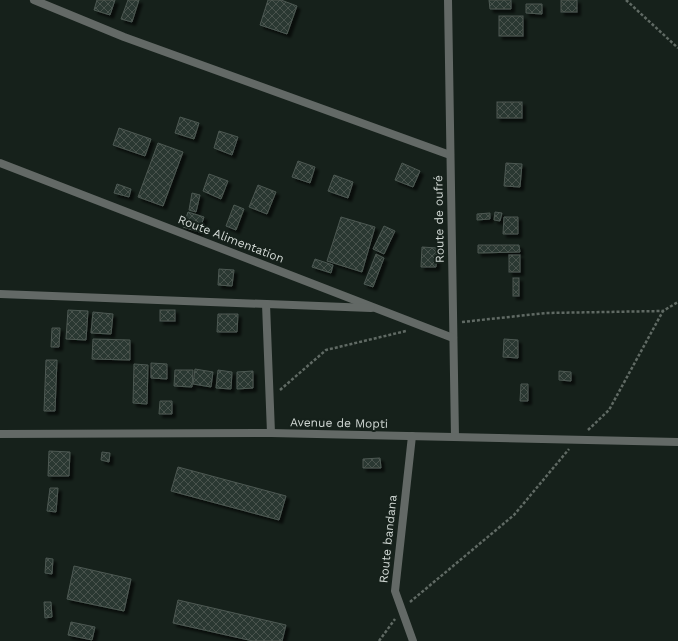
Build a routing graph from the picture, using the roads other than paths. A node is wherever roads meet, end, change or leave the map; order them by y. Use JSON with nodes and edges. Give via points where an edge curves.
{"nodes":[{"id":1,"x":34,"y":0,"type":"edge"},
{"id":2,"x":448,"y":0,"type":"edge"},
{"id":3,"x":450,"y":155,"type":"junction"},
{"id":4,"x":0,"y":163,"type":"edge"},
{"id":5,"x":0,"y":294,"type":"edge"},
{"id":6,"x":266,"y":304,"type":"junction"},
{"id":7,"x":378,"y":309,"type":"junction"},
{"id":8,"x":453,"y":338,"type":"junction"},
{"id":9,"x":271,"y":433,"type":"junction"},
{"id":10,"x":0,"y":434,"type":"edge"},
{"id":11,"x":412,"y":436,"type":"junction"},
{"id":12,"x":455,"y":437,"type":"junction"},
{"id":13,"x":678,"y":442,"type":"edge"},
{"id":14,"x":413,"y":641,"type":"edge"}],
"edges":[{"from":1,"to":3,"type":"street","via":[[124,37]]},
{"from":2,"to":3,"type":"street","name":"Route de oufré"},
{"from":3,"to":8,"type":"street","name":"Route de oufré"},
{"from":4,"to":7,"type":"street","name":"Route Alimentation"},
{"from":5,"to":6,"type":"street"},
{"from":6,"to":7,"type":"street"},
{"from":6,"to":9,"type":"street"},
{"from":7,"to":8,"type":"street","name":"Route Alimentation"},
{"from":8,"to":12,"type":"street","name":"Route de oufré"},
{"from":9,"to":10,"type":"street","name":"Avenue de Mopti"},
{"from":9,"to":11,"type":"street","name":"Avenue de Mopti"},
{"from":11,"to":12,"type":"street","name":"Avenue de Mopti"},
{"from":11,"to":14,"type":"street","name":"Route bandana","via":[[395,591]]},
{"from":12,"to":13,"type":"street","name":"Avenue de Mopti"}]}
